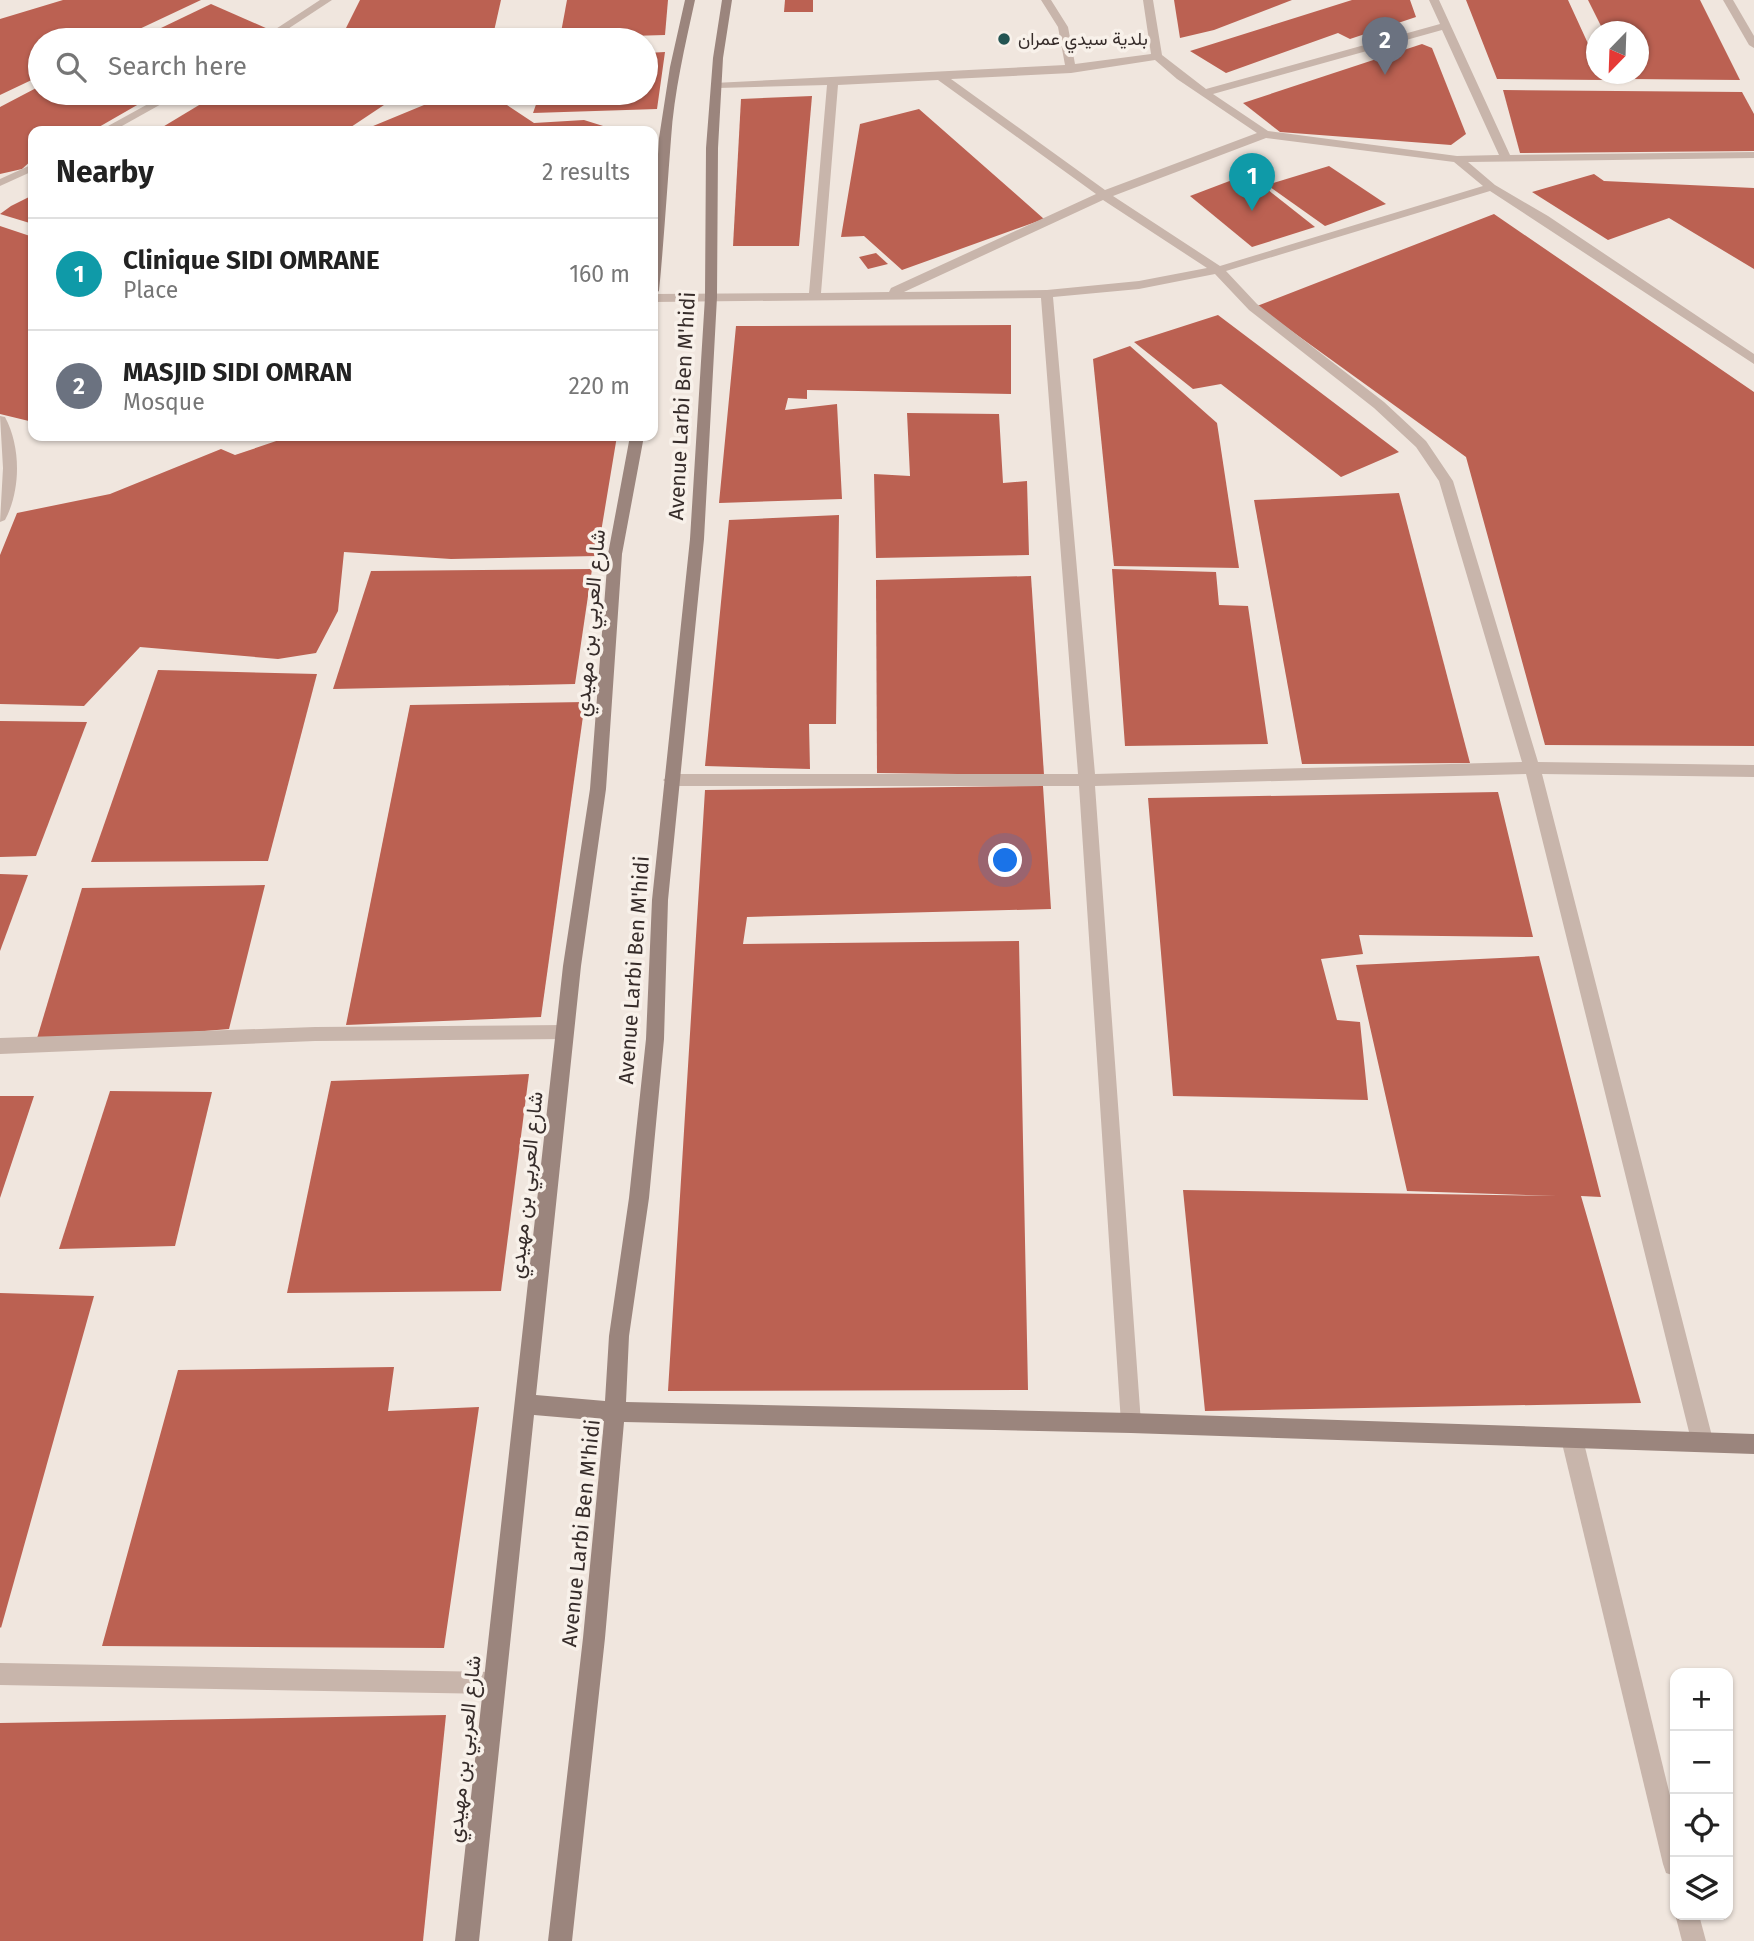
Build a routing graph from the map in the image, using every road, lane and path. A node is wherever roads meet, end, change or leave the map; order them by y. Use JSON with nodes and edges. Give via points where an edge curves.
{"nodes":[{"id":1,"x":327,"y":0,"type":"edge"},
{"id":2,"x":690,"y":0,"type":"edge"},
{"id":3,"x":727,"y":0,"type":"edge"},
{"id":4,"x":1046,"y":0,"type":"edge"},
{"id":5,"x":1148,"y":0,"type":"edge"},
{"id":6,"x":1434,"y":0,"type":"edge"},
{"id":7,"x":1728,"y":0,"type":"edge"},
{"id":8,"x":1444,"y":26,"type":"junction"},
{"id":9,"x":283,"y":28,"type":"edge"},
{"id":10,"x":1754,"y":45,"type":"edge"},
{"id":11,"x":1157,"y":56,"type":"junction"},
{"id":12,"x":1071,"y":70,"type":"junction"},
{"id":13,"x":941,"y":77,"type":"junction"},
{"id":14,"x":834,"y":83,"type":"junction"},
{"id":15,"x":718,"y":85,"type":"junction"},
{"id":16,"x":1204,"y":93,"type":"junction"},
{"id":17,"x":154,"y":105,"type":"edge"},
{"id":18,"x":114,"y":126,"type":"edge"},
{"id":19,"x":1265,"y":134,"type":"junction"},
{"id":20,"x":1754,"y":155,"type":"edge"},
{"id":21,"x":1505,"y":156,"type":"junction"},
{"id":22,"x":1457,"y":159,"type":"junction"},
{"id":23,"x":28,"y":169,"type":"edge"},
{"id":24,"x":0,"y":183,"type":"edge"},
{"id":25,"x":1491,"y":187,"type":"junction"},
{"id":26,"x":1104,"y":195,"type":"junction"},
{"id":27,"x":658,"y":242,"type":"edge"},
{"id":28,"x":1218,"y":270,"type":"junction"},
{"id":29,"x":815,"y":294,"type":"junction"},
{"id":30,"x":889,"y":294,"type":"junction"},
{"id":31,"x":1046,"y":294,"type":"junction"},
{"id":32,"x":711,"y":297,"type":"junction"},
{"id":33,"x":658,"y":298,"type":"edge"},
{"id":34,"x":1754,"y":360,"type":"edge"},
{"id":35,"x":0,"y":420,"type":"edge"},
{"id":36,"x":636,"y":441,"type":"edge"},
{"id":37,"x":0,"y":517,"type":"edge"},
{"id":38,"x":1532,"y":768,"type":"junction"},
{"id":39,"x":1754,"y":771,"type":"edge"},
{"id":40,"x":671,"y":780,"type":"junction"},
{"id":41,"x":1087,"y":780,"type":"junction"},
{"id":42,"x":565,"y":1032,"type":"junction"},
{"id":43,"x":0,"y":1046,"type":"edge"},
{"id":44,"x":525,"y":1404,"type":"junction"},
{"id":45,"x":615,"y":1412,"type":"junction"},
{"id":46,"x":1131,"y":1423,"type":"junction"},
{"id":47,"x":1572,"y":1439,"type":"junction"},
{"id":48,"x":1702,"y":1440,"type":"junction"},
{"id":49,"x":1754,"y":1444,"type":"edge"},
{"id":50,"x":0,"y":1674,"type":"edge"},
{"id":51,"x":493,"y":1683,"type":"junction"},
{"id":52,"x":1673,"y":1857,"type":"edge"},
{"id":53,"x":1689,"y":1920,"type":"edge"},
{"id":54,"x":467,"y":1941,"type":"edge"},
{"id":55,"x":560,"y":1941,"type":"edge"},
{"id":56,"x":1694,"y":1941,"type":"edge"}],
"edges":[{"from":1,"to":9,"type":"street"},
{"from":2,"to":27,"type":"main road","via":[[665,138]]},
{"from":3,"to":15,"type":"main road","name":"Avenue Larbi Ben M'hidi"},
{"from":4,"to":12,"type":"street","via":[[1063,27]]},
{"from":5,"to":11,"type":"street"},
{"from":6,"to":8,"type":"street"},
{"from":7,"to":10,"type":"street"},
{"from":8,"to":16,"type":"street"},
{"from":8,"to":21,"type":"street"},
{"from":11,"to":12,"type":"street"},
{"from":11,"to":16,"type":"street"},
{"from":12,"to":13,"type":"street"},
{"from":13,"to":14,"type":"street"},
{"from":13,"to":26,"type":"street"},
{"from":14,"to":15,"type":"street"},
{"from":14,"to":29,"type":"street"},
{"from":15,"to":32,"type":"main road","name":"Avenue Larbi Ben M'hidi","via":[[711,183]]},
{"from":16,"to":19,"type":"street"},
{"from":17,"to":18,"type":"street"},
{"from":19,"to":22,"type":"street"},
{"from":19,"to":26,"type":"street"},
{"from":20,"to":21,"type":"street"},
{"from":21,"to":22,"type":"street"},
{"from":22,"to":25,"type":"street"},
{"from":23,"to":24,"type":"street"},
{"from":25,"to":28,"type":"street"},
{"from":25,"to":34,"type":"street"},
{"from":26,"to":28,"type":"street"},
{"from":26,"to":30,"type":"street"},
{"from":28,"to":31,"type":"street","via":[[1139,285]]},
{"from":28,"to":38,"type":"street","via":[[1253,307],[1379,405],[1421,444],[1446,481]]},
{"from":29,"to":30,"type":"street"},
{"from":29,"to":32,"type":"street"},
{"from":30,"to":31,"type":"street"},
{"from":31,"to":41,"type":"street"},
{"from":32,"to":33,"type":"street"},
{"from":32,"to":40,"type":"main road","name":"Avenue Larbi Ben M'hidi","via":[[697,539]]},
{"from":35,"to":37,"type":"street","via":[[10,442],[9,492]]},
{"from":36,"to":42,"type":"main road","name":"شارع العربي بن مهيدي","via":[[615,554],[598,789]]},
{"from":38,"to":39,"type":"street"},
{"from":38,"to":41,"type":"street"},
{"from":38,"to":48,"type":"street"},
{"from":40,"to":41,"type":"street"},
{"from":40,"to":45,"type":"main road","name":"Avenue Larbi Ben M'hidi","via":[[660,901],[655,1039],[619,1336]]},
{"from":41,"to":46,"type":"street"},
{"from":42,"to":43,"type":"street","via":[[315,1034]]},
{"from":42,"to":44,"type":"main road","name":"شارع العربي بن مهيدي"},
{"from":44,"to":45,"type":"main road"},
{"from":44,"to":51,"type":"main road","name":"شارع العربي بن مهيدي"},
{"from":45,"to":46,"type":"main road"},
{"from":45,"to":55,"type":"main road","name":"Avenue Larbi Ben M'hidi"},
{"from":46,"to":47,"type":"main road"},
{"from":47,"to":48,"type":"main road"},
{"from":47,"to":52,"type":"street"},
{"from":48,"to":49,"type":"main road"},
{"from":50,"to":51,"type":"street"},
{"from":51,"to":54,"type":"main road","name":"شارع العربي بن مهيدي"},
{"from":53,"to":56,"type":"street"}]}
